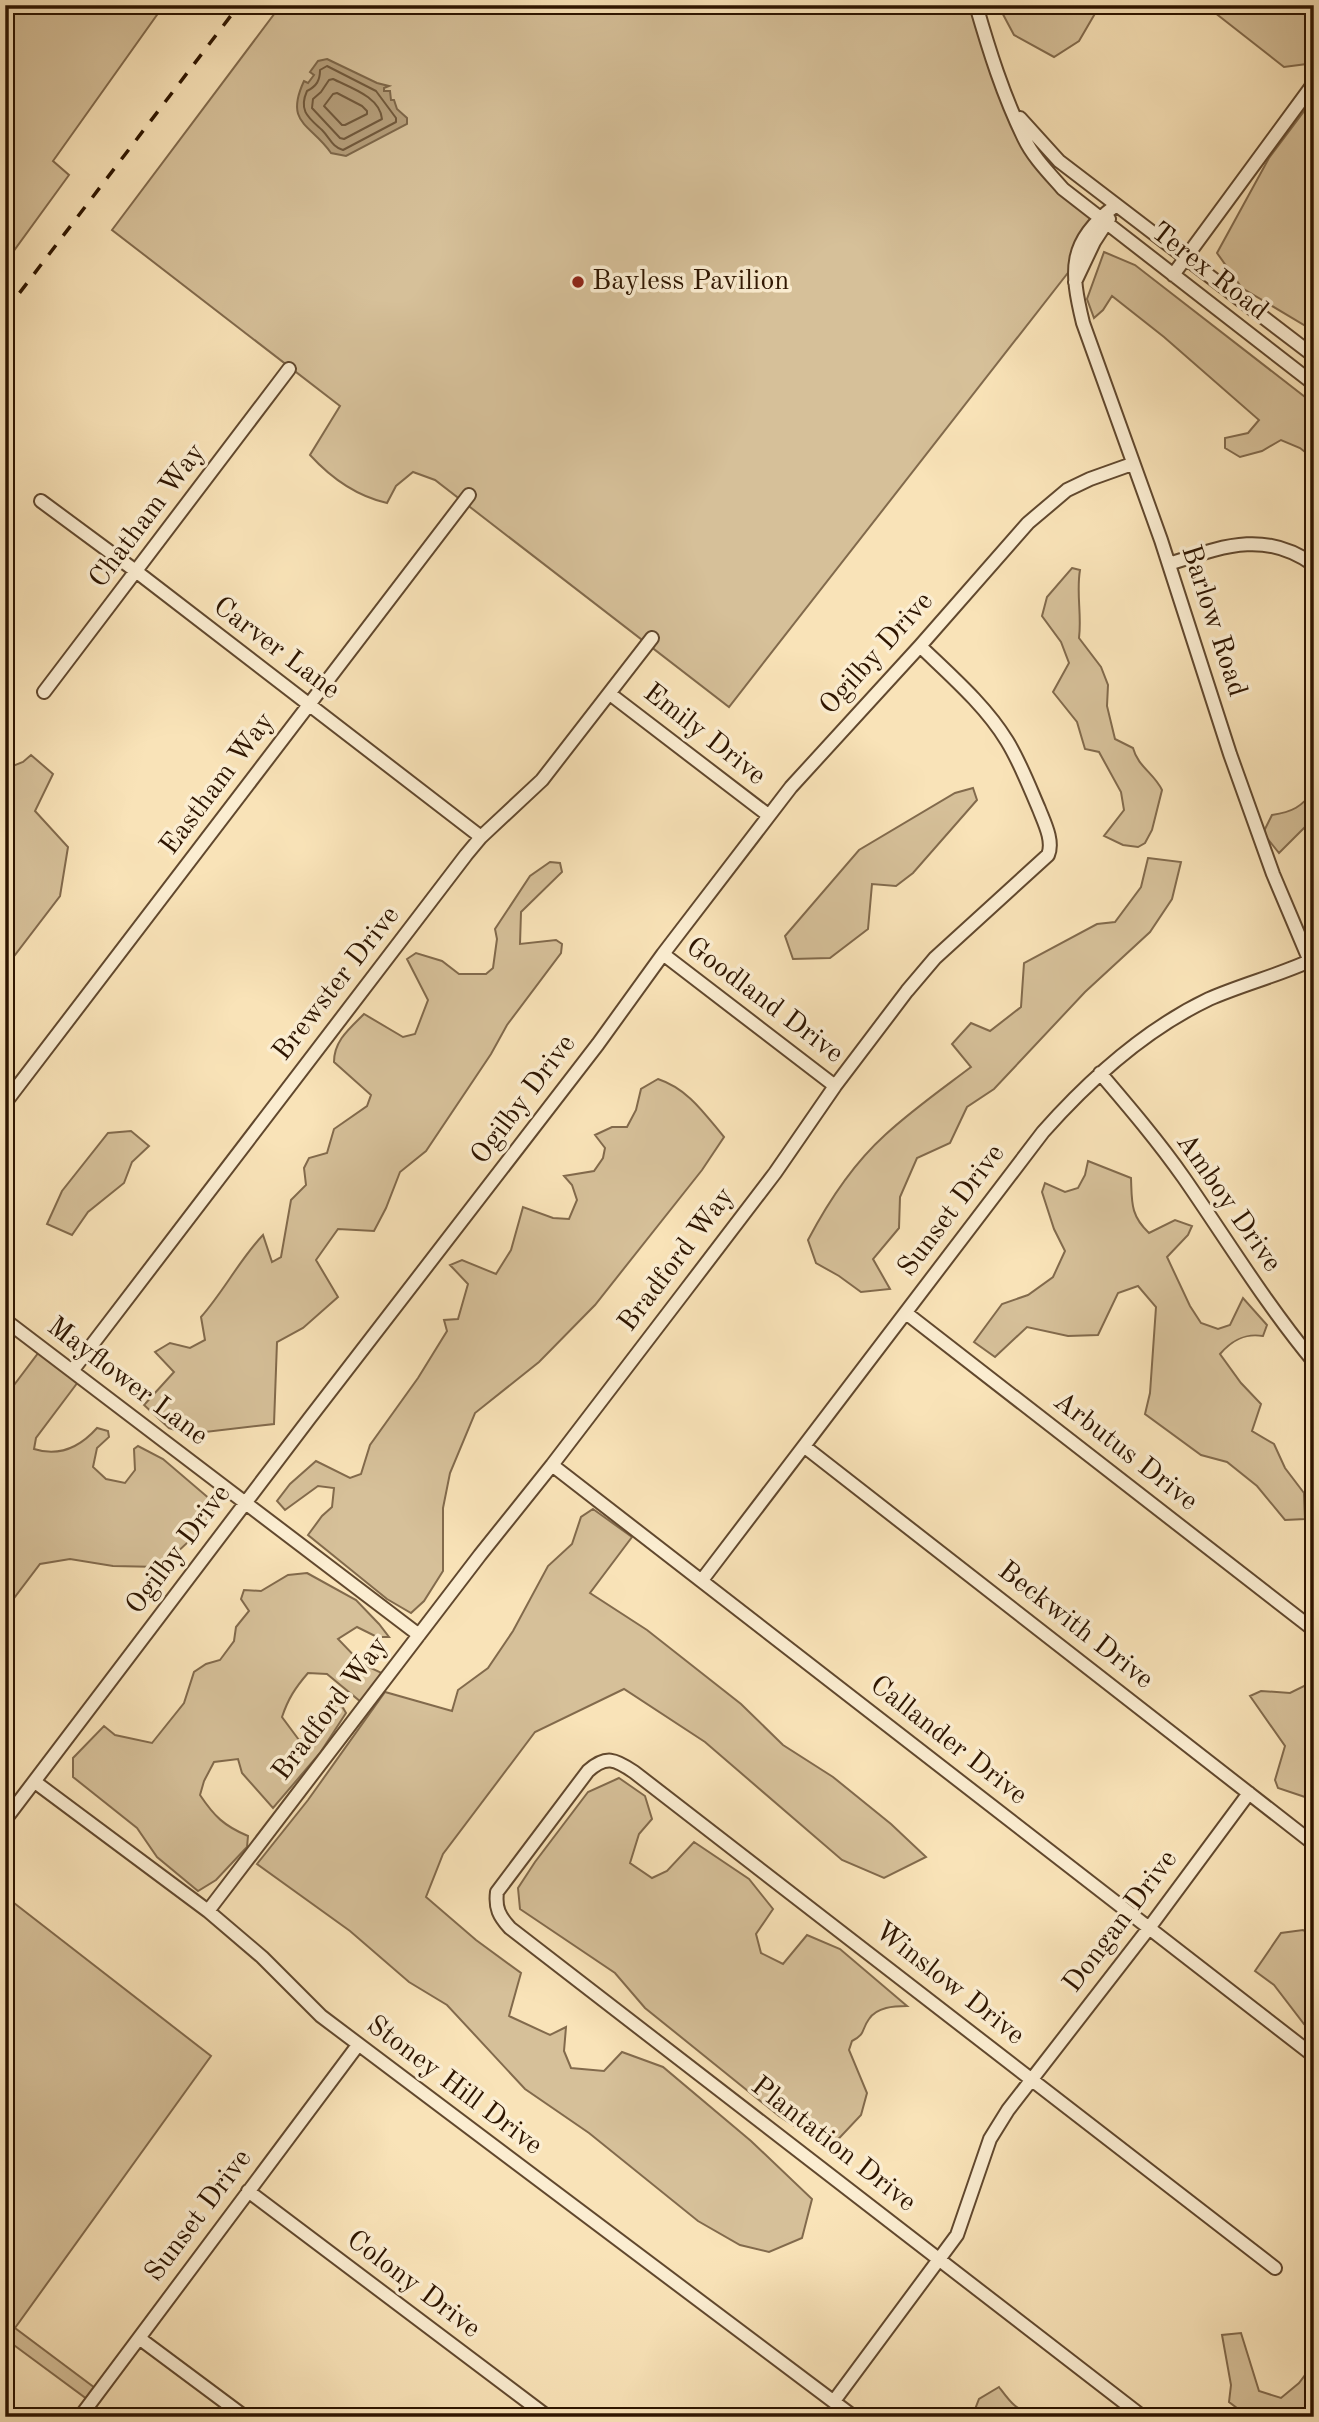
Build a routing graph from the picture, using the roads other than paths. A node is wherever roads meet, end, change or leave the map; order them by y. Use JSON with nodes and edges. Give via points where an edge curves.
{"nodes":[{"id":1,"x":976,"y":5,"type":"edge"},
{"id":2,"x":1314,"y":83,"type":"edge"},
{"id":3,"x":1012,"y":106,"type":"junction"},
{"id":4,"x":1115,"y":206,"type":"junction"},
{"id":5,"x":1103,"y":221,"type":"junction"},
{"id":6,"x":1185,"y":257,"type":"junction"},
{"id":7,"x":1173,"y":275,"type":"junction"},
{"id":8,"x":1314,"y":356,"type":"edge"},
{"id":9,"x":289,"y":369,"type":"dead end"},
{"id":10,"x":1314,"y":384,"type":"edge"},
{"id":11,"x":1132,"y":464,"type":"junction"},
{"id":12,"x":469,"y":495,"type":"dead end"},
{"id":13,"x":41,"y":501,"type":"dead end"},
{"id":14,"x":1169,"y":564,"type":"junction"},
{"id":15,"x":1314,"y":565,"type":"edge"},
{"id":16,"x":137,"y":572,"type":"junction"},
{"id":17,"x":652,"y":638,"type":"dead end"},
{"id":18,"x":920,"y":646,"type":"junction"},
{"id":19,"x":44,"y":692,"type":"dead end"},
{"id":20,"x":610,"y":694,"type":"junction"},
{"id":21,"x":309,"y":705,"type":"junction"},
{"id":22,"x":768,"y":815,"type":"junction"},
{"id":23,"x":481,"y":837,"type":"junction"},
{"id":24,"x":663,"y":954,"type":"junction"},
{"id":25,"x":1312,"y":963,"type":"edge"},
{"id":26,"x":1100,"y":1073,"type":"junction"},
{"id":27,"x":835,"y":1086,"type":"junction"},
{"id":28,"x":5,"y":1103,"type":"edge"},
{"id":29,"x":906,"y":1313,"type":"junction"},
{"id":30,"x":5,"y":1320,"type":"edge"},
{"id":31,"x":1314,"y":1362,"type":"edge"},
{"id":32,"x":72,"y":1371,"type":"junction"},
{"id":33,"x":805,"y":1447,"type":"junction"},
{"id":34,"x":552,"y":1465,"type":"junction"},
{"id":35,"x":245,"y":1503,"type":"junction"},
{"id":36,"x":702,"y":1580,"type":"junction"},
{"id":37,"x":1314,"y":1630,"type":"edge"},
{"id":38,"x":419,"y":1635,"type":"junction"},
{"id":39,"x":588,"y":1771,"type":"joint"},
{"id":40,"x":35,"y":1782,"type":"junction"},
{"id":41,"x":1249,"y":1793,"type":"junction"},
{"id":42,"x":5,"y":1819,"type":"edge"},
{"id":43,"x":1314,"y":1844,"type":"edge"},
{"id":44,"x":208,"y":1912,"type":"junction"},
{"id":45,"x":1149,"y":1928,"type":"junction"},
{"id":46,"x":358,"y":2045,"type":"junction"},
{"id":47,"x":1314,"y":2056,"type":"edge"},
{"id":48,"x":1031,"y":2080,"type":"junction"},
{"id":49,"x":248,"y":2191,"type":"junction"},
{"id":50,"x":941,"y":2259,"type":"junction"},
{"id":51,"x":1275,"y":2268,"type":"dead end"},
{"id":52,"x":139,"y":2338,"type":"junction"},
{"id":53,"x":834,"y":2401,"type":"junction"},
{"id":54,"x":80,"y":2417,"type":"edge"},
{"id":55,"x":245,"y":2417,"type":"edge"},
{"id":56,"x":548,"y":2417,"type":"edge"},
{"id":57,"x":854,"y":2417,"type":"edge"},
{"id":58,"x":1143,"y":2417,"type":"edge"}],
"edges":[{"from":1,"to":3,"type":"street","via":[[996,73]]},
{"from":2,"to":6,"type":"street"},
{"from":3,"to":4,"type":"street","via":[[1059,161]]},
{"from":3,"to":5,"type":"street","via":[[1036,157],[1063,189]]},
{"from":4,"to":5,"type":"street","name":"Barlow Road"},
{"from":4,"to":6,"type":"street","name":"Terex Road"},
{"from":5,"to":7,"type":"street","name":"Terex Road"},
{"from":5,"to":11,"type":"street","name":"Barlow Road","via":[[1080,245],[1074,259],[1075,282],[1083,323]]},
{"from":6,"to":7,"type":"street"},
{"from":6,"to":8,"type":"street","name":"Terex Road"},
{"from":7,"to":10,"type":"street","name":"Terex Road"},
{"from":9,"to":16,"type":"street","name":"Chatham Way"},
{"from":11,"to":14,"type":"street","name":"Barlow Road"},
{"from":11,"to":18,"type":"street","name":"Ogilby Drive","via":[[1067,490],[1049,504]]},
{"from":12,"to":21,"type":"street","name":"Eastham Way"},
{"from":13,"to":16,"type":"street","name":"Carver Lane"},
{"from":14,"to":15,"type":"street","via":[[1226,546],[1266,544]]},
{"from":14,"to":25,"type":"street","name":"Barlow Road","via":[[1271,870]]},
{"from":16,"to":19,"type":"street","name":"Chatham Way"},
{"from":16,"to":21,"type":"street","name":"Carver Lane"},
{"from":17,"to":20,"type":"street","name":"Brewster Drive"},
{"from":18,"to":22,"type":"street","name":"Ogilby Drive"},
{"from":18,"to":27,"type":"street","name":"Bradford Way","via":[[1007,740],[1051,849],[935,958]]},
{"from":20,"to":22,"type":"street","name":"Emily Drive"},
{"from":20,"to":23,"type":"street","name":"Brewster Drive","via":[[542,780]]},
{"from":21,"to":23,"type":"street","name":"Carver Lane"},
{"from":21,"to":28,"type":"street","name":"Eastham Way"},
{"from":22,"to":24,"type":"street","name":"Ogilby Drive"},
{"from":23,"to":32,"type":"street","name":"Brewster Drive"},
{"from":24,"to":27,"type":"street","name":"Goodland Drive"},
{"from":24,"to":35,"type":"street","name":"Ogilby Drive"},
{"from":25,"to":26,"type":"street","name":"Sunset Drive","via":[[1207,1000]]},
{"from":26,"to":29,"type":"street","name":"Sunset Drive","via":[[1043,1132]]},
{"from":26,"to":31,"type":"street","name":"Amboy Drive","via":[[1175,1166],[1272,1309]]},
{"from":27,"to":34,"type":"street","name":"Bradford Way","via":[[775,1173]]},
{"from":29,"to":33,"type":"street","name":"Sunset Drive"},
{"from":29,"to":37,"type":"street","name":"Arbutus Drive"},
{"from":30,"to":32,"type":"street","name":"Mayflower Lane"},
{"from":32,"to":35,"type":"street","name":"Mayflower Lane"},
{"from":33,"to":36,"type":"street","name":"Sunset Drive"},
{"from":33,"to":41,"type":"street","name":"Beckwith Drive"},
{"from":34,"to":36,"type":"street","name":"Callander Drive"},
{"from":34,"to":38,"type":"street","name":"Bradford Way"},
{"from":35,"to":38,"type":"street","name":"Mayflower Lane"},
{"from":35,"to":40,"type":"street","name":"Ogilby Drive"},
{"from":36,"to":45,"type":"street","name":"Callander Drive"},
{"from":38,"to":44,"type":"street","name":"Bradford Way"},
{"from":39,"to":48,"type":"street","name":"Winslow Drive","via":[[608,1760],[634,1772]]},
{"from":39,"to":50,"type":"street","name":"Plantation Drive","via":[[503,1881],[497,1892],[500,1918]]},
{"from":40,"to":42,"type":"street","name":"Ogilby Drive"},
{"from":40,"to":44,"type":"street","name":"Stoney Hill Drive"},
{"from":41,"to":43,"type":"street","name":"Beckwith Drive"},
{"from":41,"to":45,"type":"street","name":"Dongan Drive"},
{"from":44,"to":46,"type":"street","name":"Stoney Hill Drive"},
{"from":45,"to":47,"type":"street","name":"Callander Drive"},
{"from":45,"to":48,"type":"street","name":"Dongan Drive"},
{"from":46,"to":49,"type":"street","name":"Sunset Drive"},
{"from":46,"to":53,"type":"street","name":"Stoney Hill Drive"},
{"from":48,"to":50,"type":"street","name":"Dongan Drive","via":[[990,2139],[960,2228]]},
{"from":48,"to":51,"type":"street","name":"Winslow Drive"},
{"from":49,"to":52,"type":"street","name":"Sunset Drive"},
{"from":49,"to":56,"type":"street","name":"Colony Drive"},
{"from":50,"to":53,"type":"street","name":"Dongan Drive"},
{"from":50,"to":58,"type":"street","name":"Plantation Drive"},
{"from":52,"to":54,"type":"street","name":"Sunset Drive"},
{"from":52,"to":55,"type":"street"},
{"from":53,"to":57,"type":"street","name":"Stoney Hill Drive"}]}
